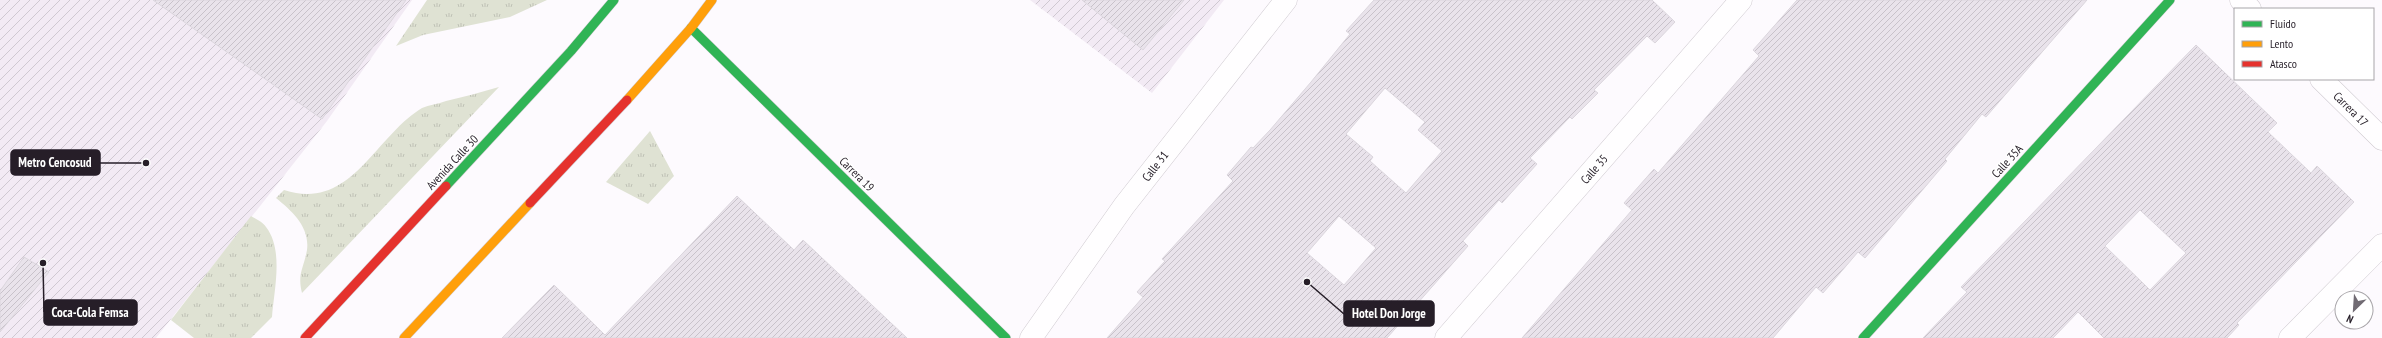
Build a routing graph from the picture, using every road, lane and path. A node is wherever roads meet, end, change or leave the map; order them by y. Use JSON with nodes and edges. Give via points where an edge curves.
{"nodes":[{"id":1,"x":614,"y":0,"type":"edge"},
{"id":2,"x":712,"y":0,"type":"edge"},
{"id":3,"x":1286,"y":0,"type":"edge"},
{"id":4,"x":1741,"y":0,"type":"edge"},
{"id":5,"x":2170,"y":0,"type":"edge"},
{"id":6,"x":2241,"y":0,"type":"edge"},
{"id":7,"x":2249,"y":8,"type":"edge"},
{"id":8,"x":691,"y":28,"type":"junction"},
{"id":9,"x":2322,"y":80,"type":"edge"},
{"id":10,"x":2382,"y":139,"type":"edge"},
{"id":11,"x":2382,"y":245,"type":"edge"},
{"id":12,"x":305,"y":338,"type":"edge"},
{"id":13,"x":404,"y":338,"type":"edge"},
{"id":14,"x":1006,"y":338,"type":"edge"},
{"id":15,"x":1031,"y":338,"type":"edge"},
{"id":16,"x":1446,"y":338,"type":"edge"},
{"id":17,"x":1863,"y":338,"type":"edge"},
{"id":18,"x":2290,"y":338,"type":"edge"}],
"edges":[{"from":1,"to":12,"type":"main road","name":"Avenida Calle 30","via":[[571,51]]},
{"from":2,"to":8,"type":"main road"},
{"from":3,"to":15,"type":"street","name":"Calle 31","via":[[1124,206]]},
{"from":4,"to":16,"type":"street","name":"Calle 35"},
{"from":5,"to":17,"type":"main road","name":"Calle 35A"},
{"from":6,"to":7,"type":"street"},
{"from":8,"to":13,"type":"main road","via":[[642,84]]},
{"from":8,"to":14,"type":"main road","name":"Carrera 19"},
{"from":9,"to":10,"type":"street","name":"Carrera 17"},
{"from":11,"to":18,"type":"street"}]}
